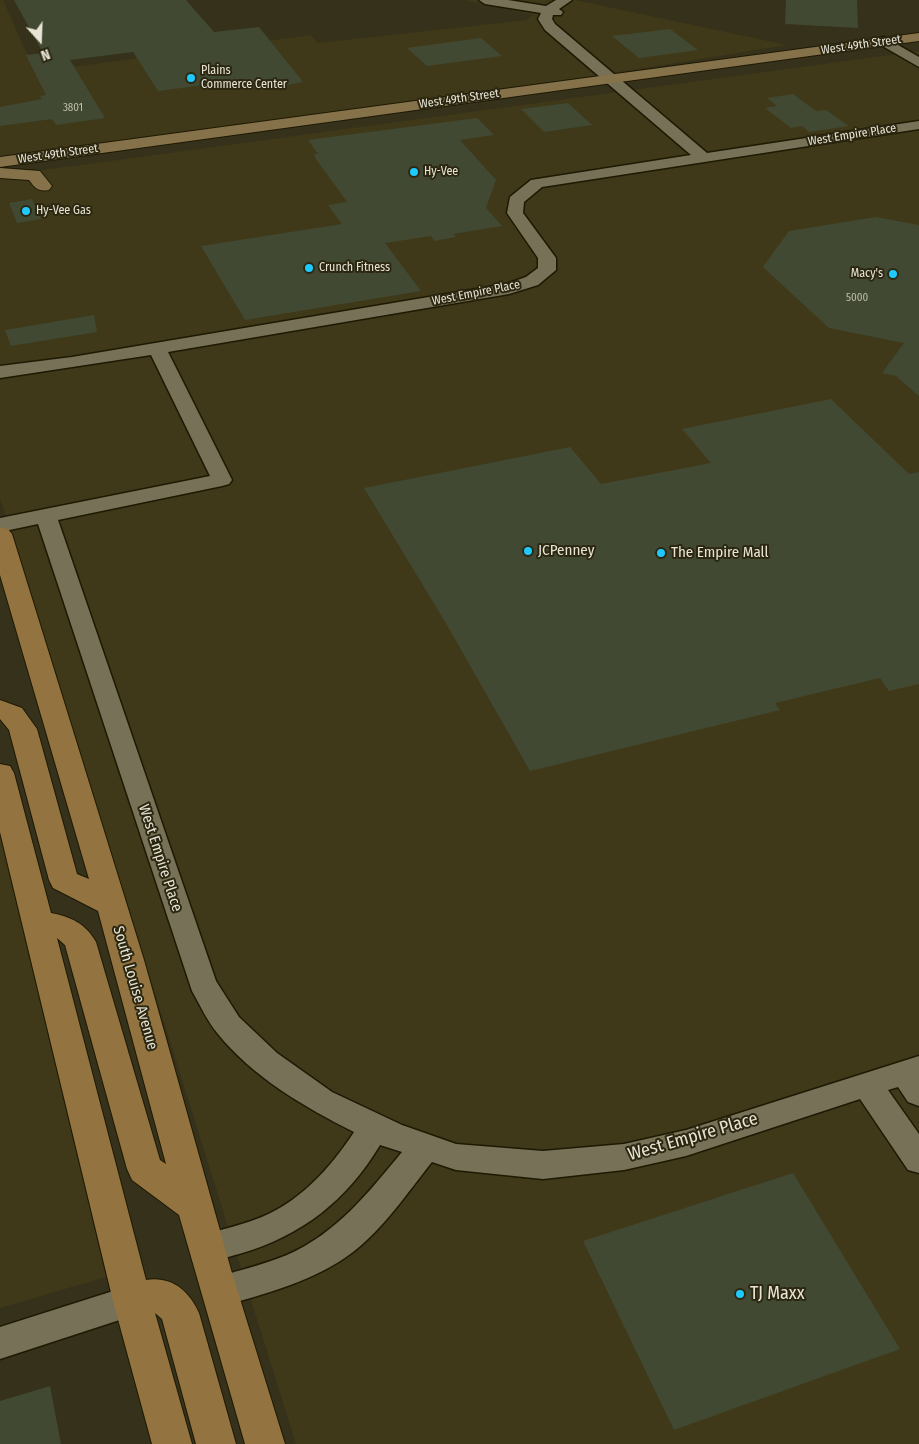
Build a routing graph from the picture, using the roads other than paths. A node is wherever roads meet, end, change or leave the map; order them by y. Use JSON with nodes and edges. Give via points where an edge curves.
{"nodes":[{"id":1,"x":485,"y":0,"type":"edge"},
{"id":2,"x":519,"y":0,"type":"edge"},
{"id":3,"x":557,"y":7,"type":"edge"},
{"id":4,"x":919,"y":36,"type":"edge"},
{"id":5,"x":903,"y":39,"type":"junction"},
{"id":6,"x":884,"y":41,"type":"junction"},
{"id":7,"x":919,"y":49,"type":"edge"},
{"id":8,"x":919,"y":63,"type":"edge"},
{"id":9,"x":610,"y":66,"type":"junction"},
{"id":10,"x":631,"y":76,"type":"junction"},
{"id":11,"x":649,"y":91,"type":"dead end"},
{"id":12,"x":919,"y":125,"type":"edge"},
{"id":13,"x":708,"y":150,"type":"junction"},
{"id":14,"x":0,"y":162,"type":"edge"},
{"id":15,"x":0,"y":173,"type":"edge"},
{"id":16,"x":43,"y":186,"type":"dead end"},
{"id":17,"x":157,"y":348,"type":"junction"},
{"id":18,"x":72,"y":363,"type":"junction"},
{"id":19,"x":0,"y":372,"type":"edge"},
{"id":20,"x":0,"y":380,"type":"edge"},
{"id":21,"x":222,"y":480,"type":"junction"},
{"id":22,"x":0,"y":512,"type":"edge"},
{"id":23,"x":46,"y":515,"type":"junction"},
{"id":24,"x":0,"y":525,"type":"edge"},
{"id":25,"x":0,"y":534,"type":"edge"},
{"id":26,"x":0,"y":709,"type":"edge"},
{"id":27,"x":0,"y":773,"type":"edge"},
{"id":28,"x":111,"y":904,"type":"junction"},
{"id":29,"x":38,"y":923,"type":"junction"},
{"id":30,"x":914,"y":1078,"type":"edge"},
{"id":31,"x":868,"y":1084,"type":"junction"},
{"id":32,"x":374,"y":1127,"type":"junction"},
{"id":33,"x":426,"y":1147,"type":"junction"},
{"id":34,"x":919,"y":1160,"type":"edge"},
{"id":35,"x":195,"y":1206,"type":"junction"},
{"id":36,"x":207,"y":1248,"type":"junction"},
{"id":37,"x":219,"y":1292,"type":"junction"},
{"id":38,"x":132,"y":1301,"type":"junction"},
{"id":39,"x":0,"y":1343,"type":"edge"},
{"id":40,"x":172,"y":1444,"type":"edge"},
{"id":41,"x":216,"y":1444,"type":"edge"},
{"id":42,"x":265,"y":1444,"type":"edge"}],
"edges":[{"from":1,"to":3,"type":"street"},
{"from":2,"to":3,"type":"street"},
{"from":3,"to":9,"type":"street","via":[[558,18]]},
{"from":3,"to":9,"type":"street","via":[[545,19],[550,27]]},
{"from":4,"to":5,"type":"main road","name":"West 49th Street"},
{"from":5,"to":6,"type":"main road","name":"West 49th Street"},
{"from":5,"to":7,"type":"street"},
{"from":6,"to":8,"type":"street"},
{"from":6,"to":10,"type":"main road","name":"West 49th Street"},
{"from":9,"to":10,"type":"main road","name":"West 49th Street"},
{"from":9,"to":13,"type":"street"},
{"from":9,"to":14,"type":"main road","name":"West 49th Street"},
{"from":10,"to":11,"type":"street"},
{"from":12,"to":13,"type":"street","name":"West Empire Place","via":[[725,154]]},
{"from":13,"to":17,"type":"street","name":"West Empire Place","via":[[537,183],[528,189],[516,200],[515,213],[543,251],[548,264],[541,276],[521,286]]},
{"from":15,"to":16,"type":"main road","via":[[34,175]]},
{"from":17,"to":18,"type":"street","name":"West Empire Place"},
{"from":17,"to":21,"type":"street"},
{"from":18,"to":19,"type":"street","name":"West Empire Place"},
{"from":18,"to":20,"type":"street","name":"West Empire Place"},
{"from":21,"to":22,"type":"street","via":[[135,488]]},
{"from":21,"to":23,"type":"street"},
{"from":23,"to":24,"type":"street"},
{"from":23,"to":32,"type":"street","name":"West Empire Place","via":[[202,983],[228,1025],[266,1062],[321,1101]]},
{"from":25,"to":28,"type":"main road","name":"South Louise Avenue"},
{"from":26,"to":28,"type":"main road","via":[[12,714],[23,729],[64,880]]},
{"from":27,"to":29,"type":"main road"},
{"from":28,"to":35,"type":"main road","name":"South Louise Avenue"},
{"from":29,"to":35,"type":"main road","via":[[60,925],[74,933],[80,942],[145,1169]]},
{"from":29,"to":38,"type":"main road"},
{"from":30,"to":31,"type":"street","name":"West Empire Place"},
{"from":31,"to":33,"type":"street","name":"West Empire Place","via":[[686,1143],[624,1157],[542,1166],[456,1157]]},
{"from":31,"to":34,"type":"street"},
{"from":32,"to":33,"type":"street","name":"West Empire Place"},
{"from":32,"to":36,"type":"street","via":[[356,1157],[325,1194],[278,1225]]},
{"from":33,"to":37,"type":"street","via":[[375,1208],[342,1241],[300,1265]]},
{"from":35,"to":36,"type":"main road","name":"South Louise Avenue"},
{"from":36,"to":37,"type":"main road","name":"South Louise Avenue"},
{"from":37,"to":42,"type":"main road","name":"South Louise Avenue"},
{"from":38,"to":39,"type":"street"},
{"from":38,"to":40,"type":"main road"},
{"from":38,"to":41,"type":"main road","via":[[163,1296],[174,1301]]}]}
